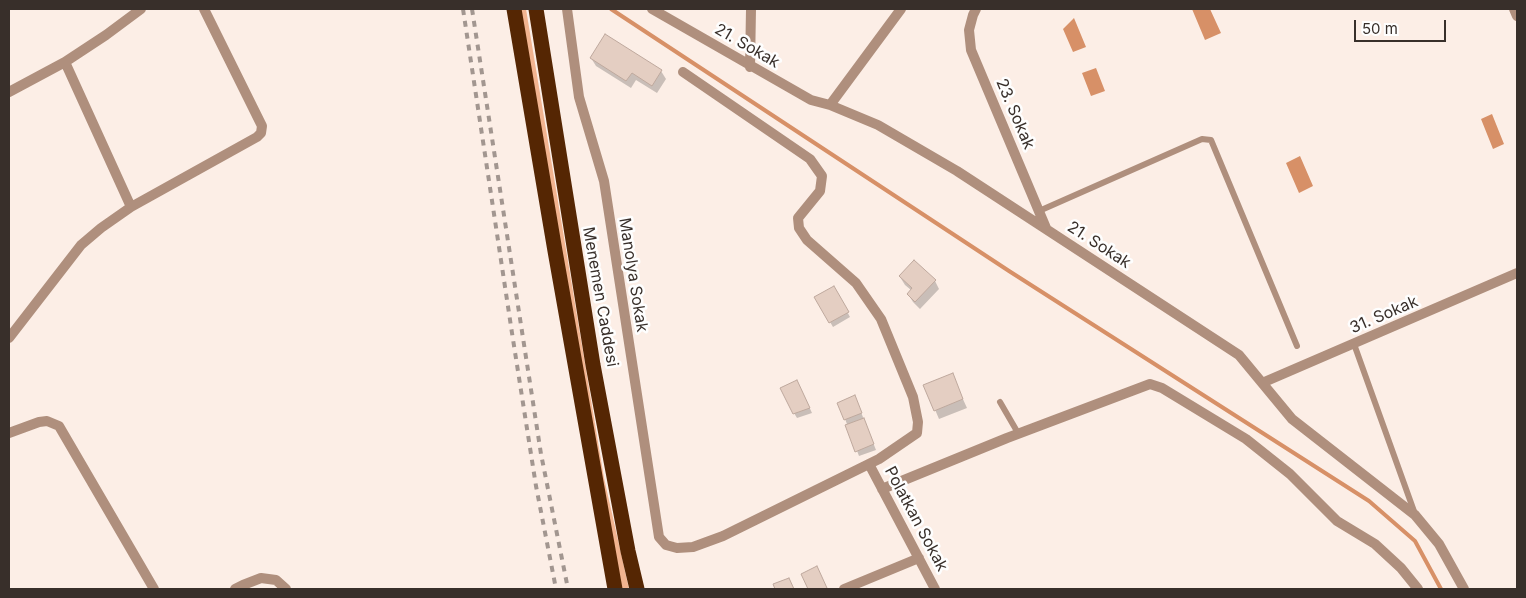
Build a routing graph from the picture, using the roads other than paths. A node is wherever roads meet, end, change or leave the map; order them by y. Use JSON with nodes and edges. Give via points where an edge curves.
{"nodes":[{"id":1,"x":141,"y":9,"type":"edge"},
{"id":2,"x":204,"y":9,"type":"edge"},
{"id":3,"x":514,"y":9,"type":"edge"},
{"id":4,"x":536,"y":9,"type":"edge"},
{"id":5,"x":567,"y":9,"type":"edge"},
{"id":6,"x":652,"y":9,"type":"edge"},
{"id":7,"x":751,"y":9,"type":"edge"},
{"id":8,"x":901,"y":9,"type":"edge"},
{"id":9,"x":976,"y":9,"type":"edge"},
{"id":10,"x":1514,"y":9,"type":"edge"},
{"id":11,"x":1517,"y":16,"type":"edge"},
{"id":12,"x":65,"y":62,"type":"junction"},
{"id":13,"x":750,"y":67,"type":"junction"},
{"id":14,"x":683,"y":72,"type":"dead end"},
{"id":15,"x":9,"y":92,"type":"edge"},
{"id":16,"x":830,"y":105,"type":"junction"},
{"id":17,"x":131,"y":207,"type":"junction"},
{"id":18,"x":1039,"y":211,"type":"junction"},
{"id":19,"x":1047,"y":229,"type":"junction"},
{"id":20,"x":1517,"y":273,"type":"edge"},
{"id":21,"x":9,"y":338,"type":"edge"},
{"id":22,"x":1354,"y":344,"type":"junction"},
{"id":23,"x":1297,"y":346,"type":"dead end"},
{"id":24,"x":1262,"y":383,"type":"junction"},
{"id":25,"x":1000,"y":402,"type":"dead end"},
{"id":26,"x":9,"y":433,"type":"edge"},
{"id":27,"x":1018,"y":433,"type":"junction"},
{"id":28,"x":869,"y":464,"type":"junction"},
{"id":29,"x":882,"y":488,"type":"junction"},
{"id":30,"x":1415,"y":515,"type":"junction"},
{"id":31,"x":919,"y":558,"type":"junction"},
{"id":32,"x":154,"y":589,"type":"edge"},
{"id":33,"x":235,"y":589,"type":"edge"},
{"id":34,"x":286,"y":589,"type":"edge"},
{"id":35,"x":616,"y":589,"type":"edge"},
{"id":36,"x":637,"y":589,"type":"edge"},
{"id":37,"x":844,"y":589,"type":"edge"},
{"id":38,"x":935,"y":589,"type":"edge"},
{"id":39,"x":1418,"y":589,"type":"edge"},
{"id":40,"x":1464,"y":589,"type":"edge"}],
"edges":[{"from":1,"to":12,"type":"street"},
{"from":2,"to":17,"type":"street","via":[[262,126],[261,133]]},
{"from":3,"to":35,"type":"highway"},
{"from":4,"to":36,"type":"highway","name":"Menemen Caddesi","via":[[593,364]]},
{"from":5,"to":28,"type":"street","name":"Manolya Sokak","via":[[579,97],[604,180],[659,536],[666,545],[693,547],[723,536]]},
{"from":6,"to":13,"type":"street","name":"21. Sokak"},
{"from":7,"to":13,"type":"street"},
{"from":8,"to":16,"type":"street"},
{"from":9,"to":18,"type":"street","name":"23. Sokak","via":[[969,30],[971,50]]},
{"from":10,"to":11,"type":"street"},
{"from":12,"to":15,"type":"street"},
{"from":12,"to":17,"type":"street"},
{"from":13,"to":16,"type":"street","name":"21. Sokak","via":[[811,100]]},
{"from":14,"to":28,"type":"street","via":[[810,159],[822,176],[820,191],[798,218],[799,228],[806,240],[856,283],[882,319],[913,397],[918,422],[916,433]]},
{"from":16,"to":19,"type":"street","name":"21. Sokak","via":[[878,125]]},
{"from":17,"to":21,"type":"street","via":[[81,245]]},
{"from":18,"to":19,"type":"street","name":"23. Sokak"},
{"from":18,"to":23,"type":"lane","via":[[1202,139],[1211,140]]},
{"from":19,"to":24,"type":"street","name":"21. Sokak","via":[[1239,355]]},
{"from":20,"to":22,"type":"street","name":"31. Sokak"},
{"from":22,"to":24,"type":"street","name":"31. Sokak"},
{"from":22,"to":30,"type":"lane"},
{"from":24,"to":30,"type":"street","name":"21. Sokak","via":[[1292,419]]},
{"from":25,"to":27,"type":"lane"},
{"from":26,"to":32,"type":"street","via":[[39,422],[60,426]]},
{"from":27,"to":29,"type":"street"},
{"from":27,"to":39,"type":"street","via":[[1150,384],[1162,388],[1246,439],[1290,474],[1336,521],[1375,544]]},
{"from":28,"to":29,"type":"street","name":"Polatkan Sokak"},
{"from":29,"to":31,"type":"street","name":"Polatkan Sokak"},
{"from":30,"to":40,"type":"street","name":"21. Sokak","via":[[1439,544]]},
{"from":31,"to":37,"type":"street"},
{"from":31,"to":38,"type":"street","name":"Polatkan Sokak"},
{"from":33,"to":34,"type":"street","via":[[261,578],[276,580]]}]}
